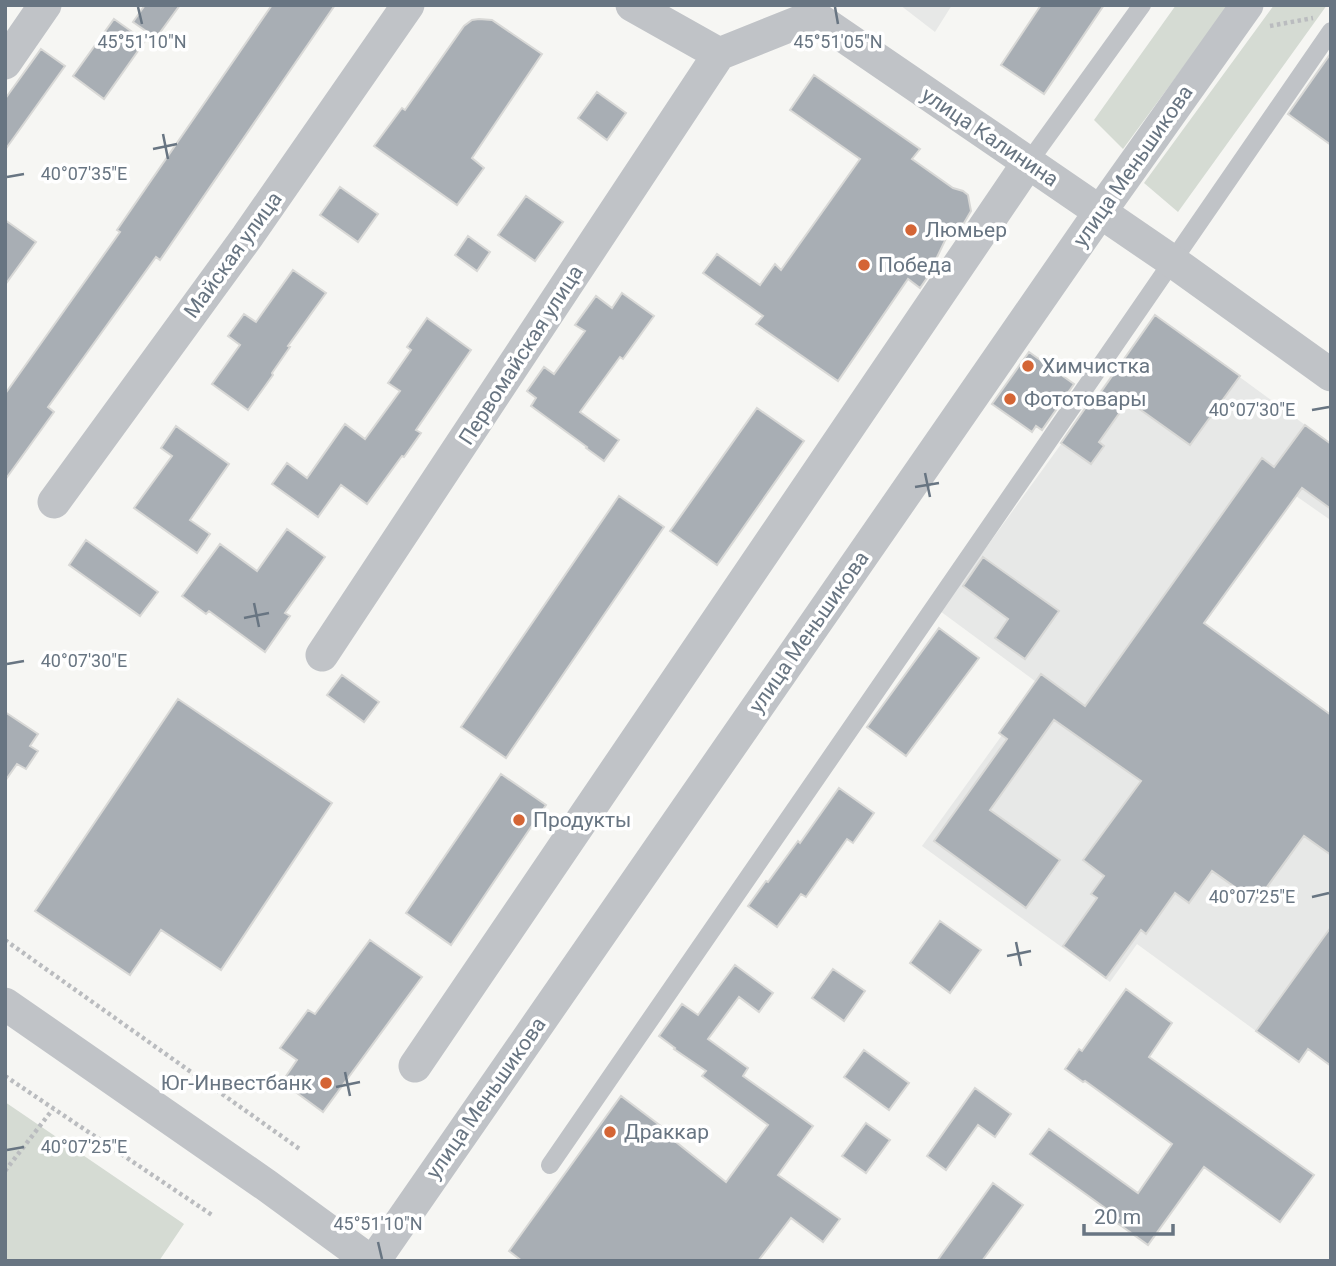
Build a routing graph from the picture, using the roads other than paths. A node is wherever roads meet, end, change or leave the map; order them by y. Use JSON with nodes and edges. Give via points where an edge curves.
{"nodes":[{"id":1,"x":45,"y":5,"type":"edge"},
{"id":2,"x":408,"y":5,"type":"edge"},
{"id":3,"x":632,"y":5,"type":"edge"},
{"id":4,"x":1142,"y":5,"type":"edge"},
{"id":5,"x":1247,"y":5,"type":"edge"},
{"id":6,"x":1331,"y":31,"type":"edge"},
{"id":7,"x":719,"y":54,"type":"junction"},
{"id":8,"x":5,"y":63,"type":"edge"},
{"id":9,"x":1028,"y":163,"type":"junction"},
{"id":10,"x":1100,"y":212,"type":"junction"},
{"id":11,"x":1172,"y":261,"type":"junction"},
{"id":12,"x":1331,"y":375,"type":"edge"},
{"id":13,"x":54,"y":502,"type":"dead end"},
{"id":14,"x":322,"y":655,"type":"dead end"},
{"id":15,"x":5,"y":1004,"type":"edge"},
{"id":16,"x":415,"y":1066,"type":"dead end"},
{"id":17,"x":550,"y":1165,"type":"dead end"},
{"id":18,"x":372,"y":1261,"type":"edge"}],
"edges":[{"from":1,"to":8,"type":"street"},
{"from":2,"to":13,"type":"street","name":"Майская улица"},
{"from":3,"to":7,"type":"street"},
{"from":4,"to":9,"type":"lane"},
{"from":5,"to":10,"type":"street","name":"улица Меньшикова"},
{"from":6,"to":11,"type":"lane"},
{"from":7,"to":9,"type":"street","name":"улица Калинина","via":[[814,16]]},
{"from":7,"to":14,"type":"street","name":"Первомайская улица"},
{"from":9,"to":10,"type":"street","name":"улица Калинина"},
{"from":9,"to":16,"type":"street"},
{"from":10,"to":11,"type":"street","name":"улица Калинина"},
{"from":10,"to":18,"type":"street","name":"улица Меньшикова"},
{"from":11,"to":12,"type":"street","name":"улица Калинина"},
{"from":11,"to":17,"type":"lane"},
{"from":15,"to":18,"type":"street"}]}
